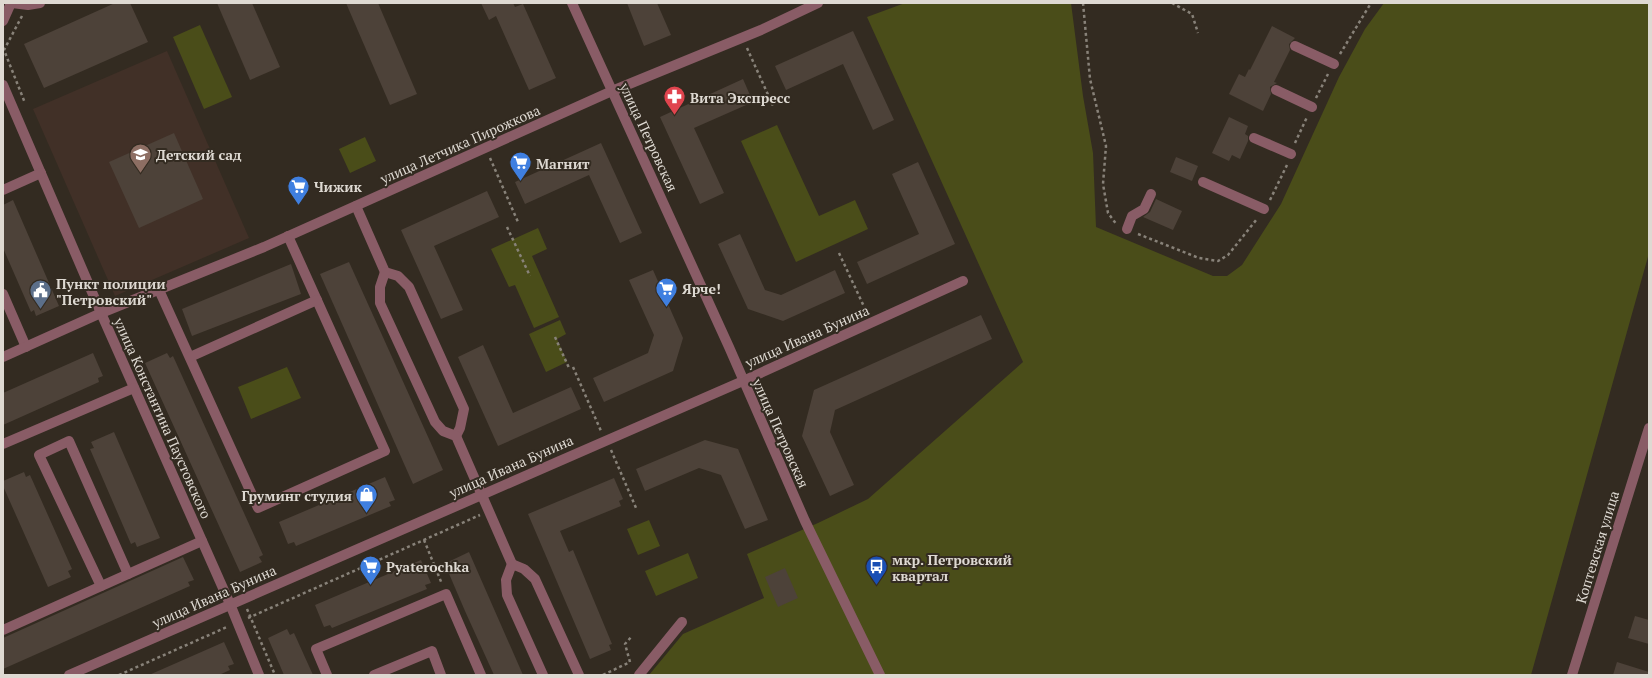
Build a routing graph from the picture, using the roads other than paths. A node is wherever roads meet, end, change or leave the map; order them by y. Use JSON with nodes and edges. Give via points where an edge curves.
{"nodes":[{"id":1,"x":11,"y":3,"type":"edge"},
{"id":2,"x":40,"y":3,"type":"edge"},
{"id":3,"x":572,"y":3,"type":"edge"},
{"id":4,"x":818,"y":3,"type":"edge"},
{"id":5,"x":3,"y":22,"type":"edge"},
{"id":6,"x":1295,"y":46,"type":"dead end"},
{"id":7,"x":1334,"y":64,"type":"road end"},
{"id":8,"x":3,"y":85,"type":"edge"},
{"id":9,"x":1276,"y":90,"type":"dead end"},
{"id":10,"x":612,"y":91,"type":"junction"},
{"id":11,"x":1312,"y":106,"type":"road end"},
{"id":12,"x":1254,"y":138,"type":"dead end"},
{"id":13,"x":1291,"y":154,"type":"road end"},
{"id":14,"x":41,"y":173,"type":"junction"},
{"id":15,"x":1203,"y":182,"type":"dead end"},
{"id":16,"x":3,"y":190,"type":"edge"},
{"id":17,"x":1151,"y":194,"type":"dead end"},
{"id":18,"x":356,"y":206,"type":"junction"},
{"id":19,"x":1264,"y":209,"type":"road end"},
{"id":20,"x":1127,"y":230,"type":"road end"},
{"id":21,"x":288,"y":236,"type":"junction"},
{"id":22,"x":386,"y":272,"type":"junction"},
{"id":23,"x":963,"y":281,"type":"dead end"},
{"id":24,"x":159,"y":290,"type":"junction"},
{"id":25,"x":3,"y":294,"type":"edge"},
{"id":26,"x":317,"y":300,"type":"junction"},
{"id":27,"x":101,"y":314,"type":"junction"},
{"id":28,"x":26,"y":347,"type":"junction"},
{"id":29,"x":190,"y":357,"type":"junction"},
{"id":30,"x":3,"y":358,"type":"edge"},
{"id":31,"x":743,"y":381,"type":"junction"},
{"id":32,"x":134,"y":388,"type":"junction"},
{"id":33,"x":1649,"y":428,"type":"edge"},
{"id":34,"x":456,"y":436,"type":"junction"},
{"id":35,"x":3,"y":444,"type":"edge"},
{"id":36,"x":482,"y":494,"type":"junction"},
{"id":37,"x":202,"y":541,"type":"junction"},
{"id":38,"x":512,"y":564,"type":"junction"},
{"id":39,"x":128,"y":574,"type":"junction"},
{"id":40,"x":101,"y":586,"type":"junction"},
{"id":41,"x":230,"y":604,"type":"junction"},
{"id":42,"x":682,"y":622,"type":"dead end"},
{"id":43,"x":3,"y":630,"type":"edge"},
{"id":44,"x":257,"y":674,"type":"edge"},
{"id":45,"x":69,"y":675,"type":"edge"},
{"id":46,"x":327,"y":675,"type":"edge"},
{"id":47,"x":374,"y":675,"type":"edge"},
{"id":48,"x":442,"y":675,"type":"edge"},
{"id":49,"x":481,"y":675,"type":"edge"},
{"id":50,"x":543,"y":675,"type":"edge"},
{"id":51,"x":579,"y":675,"type":"edge"},
{"id":52,"x":639,"y":675,"type":"edge"},
{"id":53,"x":880,"y":675,"type":"edge"},
{"id":54,"x":1572,"y":675,"type":"edge"}],
"edges":[{"from":1,"to":2,"type":"street"},
{"from":1,"to":5,"type":"street"},
{"from":3,"to":10,"type":"street","name":"улица Петровская"},
{"from":4,"to":10,"type":"street","name":"улица Летчика Пирожкова"},
{"from":6,"to":7,"type":"street"},
{"from":8,"to":14,"type":"street","name":"улица Константина Паустовского"},
{"from":9,"to":11,"type":"street"},
{"from":10,"to":18,"type":"street","name":"улица Летчика Пирожкова"},
{"from":10,"to":31,"type":"street","name":"улица Петровская"},
{"from":12,"to":13,"type":"street"},
{"from":14,"to":16,"type":"street"},
{"from":14,"to":27,"type":"street","name":"улица Константина Паустовского"},
{"from":15,"to":19,"type":"street"},
{"from":17,"to":20,"type":"street","via":[[1144,209],[1132,216]]},
{"from":18,"to":21,"type":"street","name":"улица Летчика Пирожкова"},
{"from":18,"to":22,"type":"street"},
{"from":21,"to":24,"type":"street","name":"улица Летчика Пирожкова"},
{"from":21,"to":26,"type":"street"},
{"from":22,"to":34,"type":"street","via":[[380,288],[380,303],[435,422],[443,431]]},
{"from":22,"to":34,"type":"street","via":[[398,276],[409,287],[464,409]]},
{"from":23,"to":31,"type":"street","name":"улица Ивана Бунина"},
{"from":24,"to":27,"type":"street","name":"улица Летчика Пирожкова"},
{"from":24,"to":29,"type":"street"},
{"from":25,"to":28,"type":"street"},
{"from":26,"to":29,"type":"street"},
{"from":26,"to":29,"type":"street","via":[[385,451],[258,508]]},
{"from":27,"to":28,"type":"street","name":"улица Летчика Пирожкова"},
{"from":27,"to":32,"type":"street","name":"улица Константина Паустовского"},
{"from":28,"to":30,"type":"street","name":"улица Летчика Пирожкова"},
{"from":31,"to":36,"type":"street","name":"улица Ивана Бунина"},
{"from":31,"to":53,"type":"street","name":"улица Петровская","via":[[805,521]]},
{"from":32,"to":35,"type":"street"},
{"from":32,"to":37,"type":"street","name":"улица Константина Паустовского"},
{"from":33,"to":54,"type":"street","name":"Коптевская улица"},
{"from":34,"to":36,"type":"street"},
{"from":36,"to":38,"type":"street"},
{"from":36,"to":41,"type":"street","name":"улица Ивана Бунина"},
{"from":37,"to":39,"type":"street"},
{"from":37,"to":41,"type":"street","name":"улица Константина Паустовского"},
{"from":38,"to":50,"type":"street","via":[[506,580],[507,595]]},
{"from":38,"to":51,"type":"street","via":[[524,569],[536,579]]},
{"from":39,"to":40,"type":"street"},
{"from":39,"to":40,"type":"street","via":[[69,441],[39,454]]},
{"from":40,"to":43,"type":"street"},
{"from":41,"to":44,"type":"street","name":"улица Константина Паустовского"},
{"from":41,"to":45,"type":"street","name":"улица Ивана Бунина"},
{"from":42,"to":52,"type":"street"},
{"from":46,"to":49,"type":"street","via":[[316,649],[446,594]]},
{"from":47,"to":48,"type":"street","via":[[432,651]]}]}
